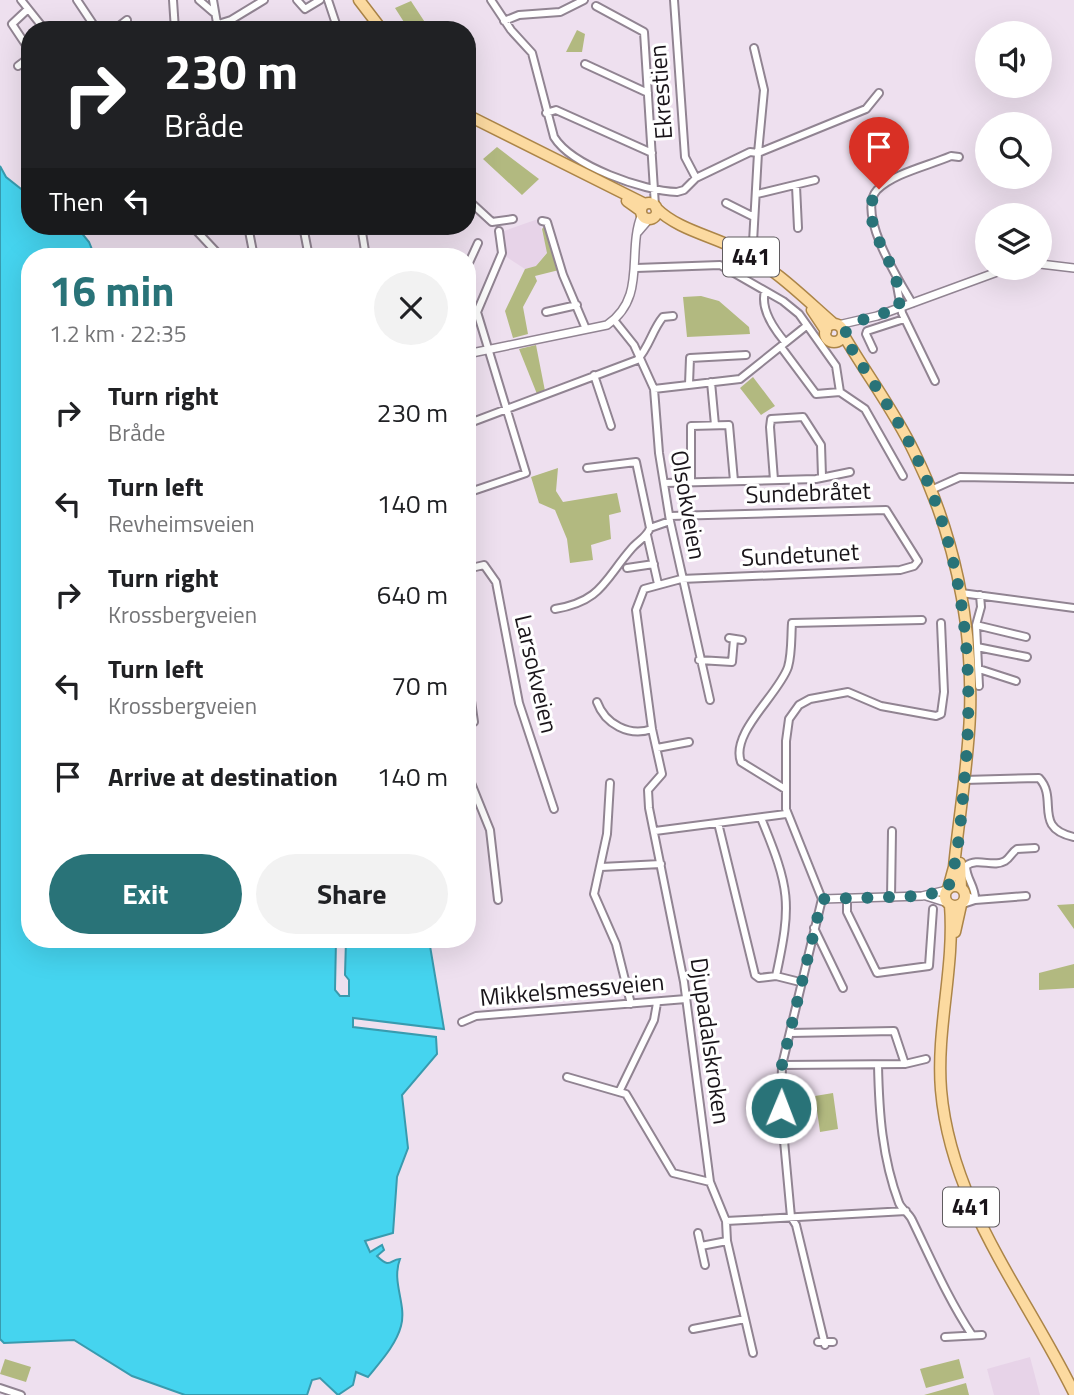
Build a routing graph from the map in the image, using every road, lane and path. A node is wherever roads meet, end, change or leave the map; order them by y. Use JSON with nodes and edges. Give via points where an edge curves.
{"nodes":[{"id":1,"x":21,"y":0,"type":"edge"},
{"id":2,"x":77,"y":0,"type":"edge"},
{"id":3,"x":173,"y":0,"type":"edge"},
{"id":4,"x":199,"y":0,"type":"edge"},
{"id":5,"x":213,"y":0,"type":"edge"},
{"id":6,"x":264,"y":0,"type":"edge"},
{"id":7,"x":297,"y":0,"type":"edge"},
{"id":8,"x":320,"y":0,"type":"edge"},
{"id":9,"x":328,"y":0,"type":"edge"},
{"id":10,"x":358,"y":0,"type":"edge"},
{"id":11,"x":491,"y":0,"type":"edge"},
{"id":12,"x":584,"y":0,"type":"edge"},
{"id":13,"x":674,"y":0,"type":"edge"},
{"id":14,"x":596,"y":6,"type":"dead end"},
{"id":15,"x":28,"y":9,"type":"junction"},
{"id":16,"x":213,"y":12,"type":"junction"},
{"id":17,"x":38,"y":21,"type":"edge"},
{"id":18,"x":91,"y":21,"type":"edge"},
{"id":19,"x":174,"y":21,"type":"edge"},
{"id":20,"x":216,"y":21,"type":"edge"},
{"id":21,"x":226,"y":21,"type":"edge"},
{"id":22,"x":335,"y":21,"type":"edge"},
{"id":23,"x":369,"y":21,"type":"edge"},
{"id":24,"x":375,"y":21,"type":"edge"},
{"id":25,"x":505,"y":21,"type":"junction"},
{"id":26,"x":21,"y":38,"type":"edge"},
{"id":27,"x":754,"y":48,"type":"dead end"},
{"id":28,"x":21,"y":64,"type":"edge"},
{"id":29,"x":584,"y":64,"type":"dead end"},
{"id":30,"x":18,"y":66,"type":"dead end"},
{"id":31,"x":648,"y":93,"type":"junction"},
{"id":32,"x":879,"y":93,"type":"dead end"},
{"id":33,"x":546,"y":113,"type":"junction"},
{"id":34,"x":476,"y":120,"type":"edge"},
{"id":35,"x":652,"y":153,"type":"junction"},
{"id":36,"x":758,"y":153,"type":"junction"},
{"id":37,"x":959,"y":157,"type":"dead end"},
{"id":38,"x":696,"y":178,"type":"junction"},
{"id":39,"x":815,"y":180,"type":"dead end"},
{"id":40,"x":796,"y":186,"type":"junction"},
{"id":41,"x":654,"y":189,"type":"junction"},
{"id":42,"x":757,"y":194,"type":"junction"},
{"id":43,"x":726,"y":203,"type":"dead end"},
{"id":44,"x":477,"y":209,"type":"edge"},
{"id":45,"x":649,"y":210,"type":"junction"},
{"id":46,"x":754,"y":217,"type":"junction"},
{"id":47,"x":513,"y":219,"type":"dead end"},
{"id":48,"x":542,"y":221,"type":"dead end"},
{"id":49,"x":798,"y":228,"type":"dead end"},
{"id":50,"x":499,"y":231,"type":"dead end"},
{"id":51,"x":200,"y":235,"type":"edge"},
{"id":52,"x":753,"y":242,"type":"dead end"},
{"id":53,"x":478,"y":243,"type":"dead end"},
{"id":54,"x":213,"y":248,"type":"edge"},
{"id":55,"x":476,"y":248,"type":"edge"},
{"id":56,"x":1052,"y":265,"type":"edge"},
{"id":57,"x":636,"y":268,"type":"junction"},
{"id":58,"x":1074,"y":268,"type":"edge"},
{"id":59,"x":896,"y":279,"type":"junction"},
{"id":60,"x":975,"y":280,"type":"edge"},
{"id":61,"x":765,"y":291,"type":"junction"},
{"id":62,"x":912,"y":303,"type":"junction"},
{"id":63,"x":577,"y":305,"type":"junction"},
{"id":64,"x":900,"y":308,"type":"junction"},
{"id":65,"x":477,"y":312,"type":"joint"},
{"id":66,"x":546,"y":312,"type":"dead end"},
{"id":67,"x":673,"y":316,"type":"dead end"},
{"id":68,"x":904,"y":319,"type":"junction"},
{"id":69,"x":614,"y":320,"type":"junction"},
{"id":70,"x":805,"y":327,"type":"junction"},
{"id":71,"x":586,"y":329,"type":"junction"},
{"id":72,"x":836,"y":331,"type":"junction"},
{"id":73,"x":783,"y":345,"type":"junction"},
{"id":74,"x":487,"y":348,"type":"junction"},
{"id":75,"x":873,"y":349,"type":"dead end"},
{"id":76,"x":476,"y":351,"type":"edge"},
{"id":77,"x":746,"y":355,"type":"dead end"},
{"id":78,"x":640,"y":357,"type":"junction"},
{"id":79,"x":594,"y":375,"type":"junction"},
{"id":80,"x":935,"y":381,"type":"dead end"},
{"id":81,"x":711,"y":382,"type":"junction"},
{"id":82,"x":690,"y":384,"type":"junction"},
{"id":83,"x":653,"y":389,"type":"junction"},
{"id":84,"x":840,"y":392,"type":"junction"},
{"id":85,"x":508,"y":407,"type":"junction"},
{"id":86,"x":476,"y":420,"type":"edge"},
{"id":87,"x":715,"y":425,"type":"junction"},
{"id":88,"x":611,"y":426,"type":"dead end"},
{"id":89,"x":587,"y":468,"type":"dead end"},
{"id":90,"x":850,"y":472,"type":"dead end"},
{"id":91,"x":822,"y":476,"type":"junction"},
{"id":92,"x":903,"y":476,"type":"dead end"},
{"id":93,"x":1074,"y":479,"type":"edge"},
{"id":94,"x":774,"y":480,"type":"junction"},
{"id":95,"x":734,"y":481,"type":"junction"},
{"id":96,"x":691,"y":482,"type":"junction"},
{"id":97,"x":665,"y":483,"type":"junction"},
{"id":98,"x":476,"y":490,"type":"edge"},
{"id":99,"x":931,"y":490,"type":"junction"},
{"id":100,"x":670,"y":519,"type":"junction"},
{"id":101,"x":649,"y":531,"type":"junction"},
{"id":102,"x":918,"y":561,"type":"joint"},
{"id":103,"x":654,"y":564,"type":"junction"},
{"id":104,"x":476,"y":567,"type":"edge"},
{"id":105,"x":627,"y":568,"type":"dead end"},
{"id":106,"x":681,"y":579,"type":"junction"},
{"id":107,"x":658,"y":584,"type":"junction"},
{"id":108,"x":961,"y":593,"type":"junction"},
{"id":109,"x":980,"y":595,"type":"junction"},
{"id":110,"x":1074,"y":608,"type":"edge"},
{"id":111,"x":555,"y":609,"type":"dead end"},
{"id":112,"x":922,"y":620,"type":"dead end"},
{"id":113,"x":941,"y":623,"type":"dead end"},
{"id":114,"x":976,"y":625,"type":"junction"},
{"id":115,"x":1026,"y":637,"type":"dead end"},
{"id":116,"x":735,"y":639,"type":"dead end"},
{"id":117,"x":977,"y":647,"type":"junction"},
{"id":118,"x":1027,"y":657,"type":"dead end"},
{"id":119,"x":699,"y":660,"type":"junction"},
{"id":120,"x":979,"y":669,"type":"junction"},
{"id":121,"x":1016,"y":681,"type":"dead end"},
{"id":122,"x":979,"y":686,"type":"dead end"},
{"id":123,"x":710,"y":701,"type":"dead end"},
{"id":124,"x":597,"y":702,"type":"dead end"},
{"id":125,"x":652,"y":729,"type":"junction"},
{"id":126,"x":690,"y":742,"type":"dead end"},
{"id":127,"x":657,"y":748,"type":"junction"},
{"id":128,"x":610,"y":783,"type":"dead end"},
{"id":129,"x":964,"y":783,"type":"junction"},
{"id":130,"x":785,"y":789,"type":"junction"},
{"id":131,"x":476,"y":795,"type":"edge"},
{"id":132,"x":554,"y":809,"type":"dead end"},
{"id":133,"x":786,"y":814,"type":"junction"},
{"id":134,"x":761,"y":818,"type":"junction"},
{"id":135,"x":718,"y":823,"type":"junction"},
{"id":136,"x":655,"y":831,"type":"junction"},
{"id":137,"x":892,"y":831,"type":"dead end"},
{"id":138,"x":1074,"y":837,"type":"edge"},
{"id":139,"x":1035,"y":848,"type":"dead end"},
{"id":140,"x":661,"y":864,"type":"junction"},
{"id":141,"x":601,"y":867,"type":"junction"},
{"id":142,"x":948,"y":889,"type":"junction"},
{"id":143,"x":922,"y":896,"type":"junction"},
{"id":144,"x":1026,"y":896,"type":"dead end"},
{"id":145,"x":891,"y":898,"type":"junction"},
{"id":146,"x":965,"y":898,"type":"junction"},
{"id":147,"x":822,"y":899,"type":"junction"},
{"id":148,"x":847,"y":899,"type":"junction"},
{"id":149,"x":498,"y":900,"type":"dead end"},
{"id":150,"x":949,"y":904,"type":"junction"},
{"id":151,"x":933,"y":909,"type":"dead end"},
{"id":152,"x":814,"y":928,"type":"junction"},
{"id":153,"x":776,"y":976,"type":"junction"},
{"id":154,"x":800,"y":982,"type":"junction"},
{"id":155,"x":843,"y":988,"type":"dead end"},
{"id":156,"x":945,"y":998,"type":"junction"},
{"id":157,"x":686,"y":999,"type":"junction"},
{"id":158,"x":657,"y":1003,"type":"junction"},
{"id":159,"x":631,"y":1004,"type":"junction"},
{"id":160,"x":463,"y":1022,"type":"dead end"},
{"id":161,"x":790,"y":1033,"type":"junction"},
{"id":162,"x":926,"y":1059,"type":"dead end"},
{"id":163,"x":905,"y":1063,"type":"junction"},
{"id":164,"x":782,"y":1065,"type":"junction"},
{"id":165,"x":878,"y":1065,"type":"junction"},
{"id":166,"x":568,"y":1077,"type":"dead end"},
{"id":167,"x":619,"y":1092,"type":"junction"},
{"id":168,"x":710,"y":1182,"type":"junction"},
{"id":169,"x":905,"y":1212,"type":"junction"},
{"id":170,"x":791,"y":1217,"type":"junction"},
{"id":171,"x":726,"y":1221,"type":"junction"},
{"id":172,"x":698,"y":1233,"type":"dead end"},
{"id":173,"x":727,"y":1241,"type":"junction"},
{"id":174,"x":701,"y":1246,"type":"junction"},
{"id":175,"x":705,"y":1265,"type":"dead end"},
{"id":176,"x":745,"y":1319,"type":"junction"},
{"id":177,"x":693,"y":1329,"type":"dead end"},
{"id":178,"x":972,"y":1335,"type":"junction"},
{"id":179,"x":982,"y":1335,"type":"dead end"},
{"id":180,"x":945,"y":1337,"type":"dead end"},
{"id":181,"x":834,"y":1342,"type":"dead end"},
{"id":182,"x":753,"y":1353,"type":"dead end"},
{"id":183,"x":0,"y":1388,"type":"edge"},
{"id":184,"x":1074,"y":1393,"type":"edge"},
{"id":185,"x":21,"y":1395,"type":"edge"}],
"edges":[{"from":1,"to":15,"type":"street"},
{"from":2,"to":18,"type":"street"},
{"from":3,"to":19,"type":"street"},
{"from":4,"to":16,"type":"street"},
{"from":5,"to":16,"type":"street"},
{"from":6,"to":21,"type":"street"},
{"from":7,"to":8,"type":"street","via":[[305,9]]},
{"from":9,"to":22,"type":"street"},
{"from":10,"to":23,"type":"main road"},
{"from":10,"to":24,"type":"main road"},
{"from":11,"to":25,"type":"street"},
{"from":12,"to":25,"type":"street","via":[[560,12],[519,15]]},
{"from":13,"to":38,"type":"street","name":"Ekrestien","via":[[685,158]]},
{"from":14,"to":31,"type":"street","name":"Ekrestien","via":[[643,32]]},
{"from":15,"to":17,"type":"street"},
{"from":15,"to":26,"type":"street","via":[[12,24]]},
{"from":16,"to":20,"type":"street"},
{"from":25,"to":33,"type":"street","via":[[532,52]]},
{"from":27,"to":36,"type":"street","via":[[764,90]]},
{"from":28,"to":30,"type":"street"},
{"from":29,"to":31,"type":"street"},
{"from":31,"to":35,"type":"street","name":"Ekrestien"},
{"from":32,"to":36,"type":"street","via":[[866,108]]},
{"from":33,"to":35,"type":"street","via":[[556,110]]},
{"from":33,"to":41,"type":"street","via":[[554,137],[569,154]]},
{"from":34,"to":45,"type":"main road","number":"441"},
{"from":35,"to":41,"type":"street","name":"Ekrestien"},
{"from":36,"to":38,"type":"street","via":[[750,152]]},
{"from":36,"to":42,"type":"street"},
{"from":37,"to":59,"type":"street","via":[[951,156],[889,182],[873,197],[871,215]]},
{"from":38,"to":41,"type":"street","via":[[681,191]]},
{"from":39,"to":40,"type":"street"},
{"from":40,"to":42,"type":"street"},
{"from":40,"to":49,"type":"street"},
{"from":41,"to":45,"type":"street"},
{"from":42,"to":46,"type":"street"},
{"from":43,"to":46,"type":"street"},
{"from":44,"to":47,"type":"street","via":[[492,222]]},
{"from":45,"to":57,"type":"street","via":[[638,232]]},
{"from":45,"to":72,"type":"main road","number":"441","via":[[762,268]]},
{"from":46,"to":52,"type":"street"},
{"from":48,"to":63,"type":"street","via":[[547,222]]},
{"from":50,"to":65,"type":"street","via":[[502,253]]},
{"from":51,"to":54,"type":"street"},
{"from":53,"to":55,"type":"street"},
{"from":56,"to":58,"type":"street"},
{"from":57,"to":61,"type":"street","via":[[720,265]]},
{"from":57,"to":69,"type":"street","via":[[632,290]]},
{"from":59,"to":62,"type":"street"},
{"from":59,"to":64,"type":"street"},
{"from":60,"to":62,"type":"street"},
{"from":61,"to":70,"type":"street","via":[[794,308]]},
{"from":61,"to":73,"type":"street","via":[[771,325]]},
{"from":62,"to":64,"type":"street"},
{"from":63,"to":66,"type":"street"},
{"from":63,"to":71,"type":"street"},
{"from":64,"to":68,"type":"street"},
{"from":64,"to":72,"type":"street"},
{"from":65,"to":74,"type":"street"},
{"from":67,"to":78,"type":"street","via":[[655,322]]},
{"from":68,"to":75,"type":"street","via":[[867,331]]},
{"from":68,"to":80,"type":"street"},
{"from":69,"to":71,"type":"street"},
{"from":69,"to":78,"type":"street","name":"Olsokveien"},
{"from":70,"to":73,"type":"street"},
{"from":70,"to":84,"type":"street","via":[[836,366]]},
{"from":71,"to":74,"type":"street"},
{"from":72,"to":99,"type":"main road","number":"441","via":[[903,431]]},
{"from":73,"to":81,"type":"street","via":[[738,379]]},
{"from":73,"to":84,"type":"street","via":[[816,394]]},
{"from":74,"to":76,"type":"street"},
{"from":74,"to":85,"type":"street"},
{"from":77,"to":82,"type":"street","via":[[690,358]]},
{"from":78,"to":79,"type":"street"},
{"from":78,"to":83,"type":"street","name":"Olsokveien"},
{"from":79,"to":85,"type":"street"},
{"from":79,"to":88,"type":"street"},
{"from":81,"to":82,"type":"street"},
{"from":81,"to":87,"type":"street"},
{"from":82,"to":83,"type":"street"},
{"from":83,"to":97,"type":"street","name":"Olsokveien"},
{"from":84,"to":92,"type":"street","via":[[864,408]]},
{"from":85,"to":86,"type":"street"},
{"from":85,"to":98,"type":"street","via":[[526,473]]},
{"from":87,"to":95,"type":"street","via":[[729,425]]},
{"from":87,"to":96,"type":"street","via":[[690,427]]},
{"from":89,"to":101,"type":"street","via":[[636,462]]},
{"from":90,"to":91,"type":"street"},
{"from":91,"to":94,"type":"street"},
{"from":91,"to":94,"type":"street","via":[[821,445],[803,417],[784,416],[771,419]]},
{"from":93,"to":99,"type":"street","via":[[960,477]]},
{"from":94,"to":95,"type":"street"},
{"from":95,"to":96,"type":"street"},
{"from":96,"to":97,"type":"street"},
{"from":97,"to":100,"type":"street","name":"Olsokveien"},
{"from":99,"to":108,"type":"main road","number":"441"},
{"from":100,"to":101,"type":"street"},
{"from":100,"to":102,"type":"street","name":"Sundebråtet","via":[[886,510]]},
{"from":100,"to":106,"type":"street","name":"Olsokveien"},
{"from":101,"to":103,"type":"street"},
{"from":101,"to":111,"type":"street","via":[[599,592],[582,603]]},
{"from":102,"to":106,"type":"street","name":"Sundetunet","via":[[900,570]]},
{"from":103,"to":105,"type":"street"},
{"from":103,"to":107,"type":"street"},
{"from":104,"to":132,"type":"street","name":"Larsokveien","via":[[484,565],[496,582],[519,703]]},
{"from":106,"to":107,"type":"street","name":"Sundetunet"},
{"from":106,"to":119,"type":"street","name":"Olsokveien","via":[[686,583]]},
{"from":107,"to":125,"type":"street","via":[[644,589],[636,610]]},
{"from":108,"to":109,"type":"street"},
{"from":108,"to":129,"type":"main road","number":"441","via":[[970,680]]},
{"from":109,"to":110,"type":"street"},
{"from":109,"to":114,"type":"street"},
{"from":112,"to":130,"type":"street","via":[[792,623],[788,667],[739,751],[741,762]]},
{"from":113,"to":130,"type":"street","via":[[941,714],[881,706],[848,692],[810,699],[789,719]]},
{"from":114,"to":115,"type":"street"},
{"from":114,"to":117,"type":"street"},
{"from":116,"to":119,"type":"street","via":[[732,662]]},
{"from":117,"to":118,"type":"street"},
{"from":117,"to":120,"type":"street"},
{"from":119,"to":123,"type":"street","name":"Olsokveien"},
{"from":120,"to":121,"type":"street"},
{"from":120,"to":122,"type":"street"},
{"from":124,"to":125,"type":"street","via":[[623,729],[639,734]]},
{"from":125,"to":127,"type":"street"},
{"from":126,"to":127,"type":"street"},
{"from":127,"to":136,"type":"street","name":"Djupadalskroken","via":[[662,775],[648,790]]},
{"from":128,"to":141,"type":"street"},
{"from":129,"to":138,"type":"street","via":[[1039,778],[1052,827]]},
{"from":129,"to":142,"type":"main road","number":"441"},
{"from":129,"to":146,"type":"main road","number":"441","via":[[959,872]]},
{"from":130,"to":133,"type":"street"},
{"from":131,"to":149,"type":"street","via":[[490,830]]},
{"from":133,"to":134,"type":"street"},
{"from":133,"to":147,"type":"street"},
{"from":134,"to":135,"type":"street"},
{"from":134,"to":153,"type":"street","via":[[787,896],[786,929]]},
{"from":135,"to":136,"type":"street"},
{"from":135,"to":153,"type":"street","via":[[755,975]]},
{"from":136,"to":140,"type":"street","name":"Djupadalskroken"},
{"from":137,"to":145,"type":"street"},
{"from":139,"to":146,"type":"street","via":[[1017,849],[1008,860],[966,866],[975,892]]},
{"from":140,"to":141,"type":"street"},
{"from":140,"to":157,"type":"street","name":"Djupadalskroken"},
{"from":141,"to":159,"type":"street","via":[[594,900],[616,944]]},
{"from":142,"to":143,"type":"street"},
{"from":142,"to":146,"type":"main road"},
{"from":142,"to":150,"type":"main road","number":"441"},
{"from":143,"to":145,"type":"street"},
{"from":143,"to":150,"type":"street"},
{"from":144,"to":146,"type":"street"},
{"from":145,"to":148,"type":"street"},
{"from":146,"to":150,"type":"main road"},
{"from":146,"to":156,"type":"main road","number":"441"},
{"from":147,"to":148,"type":"street"},
{"from":147,"to":152,"type":"street"},
{"from":148,"to":151,"type":"street","via":[[847,912],[877,972],[929,966]]},
{"from":150,"to":156,"type":"main road","number":"441"},
{"from":152,"to":154,"type":"street"},
{"from":152,"to":155,"type":"street"},
{"from":153,"to":154,"type":"street"},
{"from":154,"to":161,"type":"street"},
{"from":156,"to":184,"type":"main road","number":"441","via":[[941,1087],[954,1162],[982,1228]]},
{"from":157,"to":158,"type":"street","name":"Mikkelsmessveien"},
{"from":157,"to":168,"type":"street","name":"Djupadalskroken"},
{"from":158,"to":159,"type":"street","name":"Mikkelsmessveien"},
{"from":158,"to":167,"type":"street","via":[[654,1020]]},
{"from":159,"to":160,"type":"street","name":"Mikkelsmessveien","via":[[475,1016]]},
{"from":161,"to":163,"type":"street","via":[[894,1031]]},
{"from":161,"to":164,"type":"street"},
{"from":162,"to":163,"type":"street"},
{"from":163,"to":165,"type":"street"},
{"from":164,"to":165,"type":"street"},
{"from":164,"to":170,"type":"street","via":[[781,1108]]},
{"from":165,"to":169,"type":"street","via":[[879,1116],[887,1163]]},
{"from":166,"to":167,"type":"street"},
{"from":167,"to":168,"type":"street","via":[[626,1094],[673,1173]]},
{"from":168,"to":171,"type":"street","name":"Djupadalskroken"},
{"from":169,"to":170,"type":"street"},
{"from":169,"to":178,"type":"street"},
{"from":170,"to":171,"type":"street"},
{"from":170,"to":181,"type":"street","via":[[823,1343]]},
{"from":171,"to":173,"type":"street","name":"Djupadalskroken"},
{"from":172,"to":174,"type":"street"},
{"from":173,"to":174,"type":"street"},
{"from":173,"to":176,"type":"street","name":"Djupadalskroken"},
{"from":174,"to":175,"type":"street"},
{"from":176,"to":177,"type":"street"},
{"from":176,"to":182,"type":"street","name":"Djupadalskroken"},
{"from":178,"to":179,"type":"street"},
{"from":178,"to":180,"type":"street"},
{"from":183,"to":185,"type":"street"}]}
